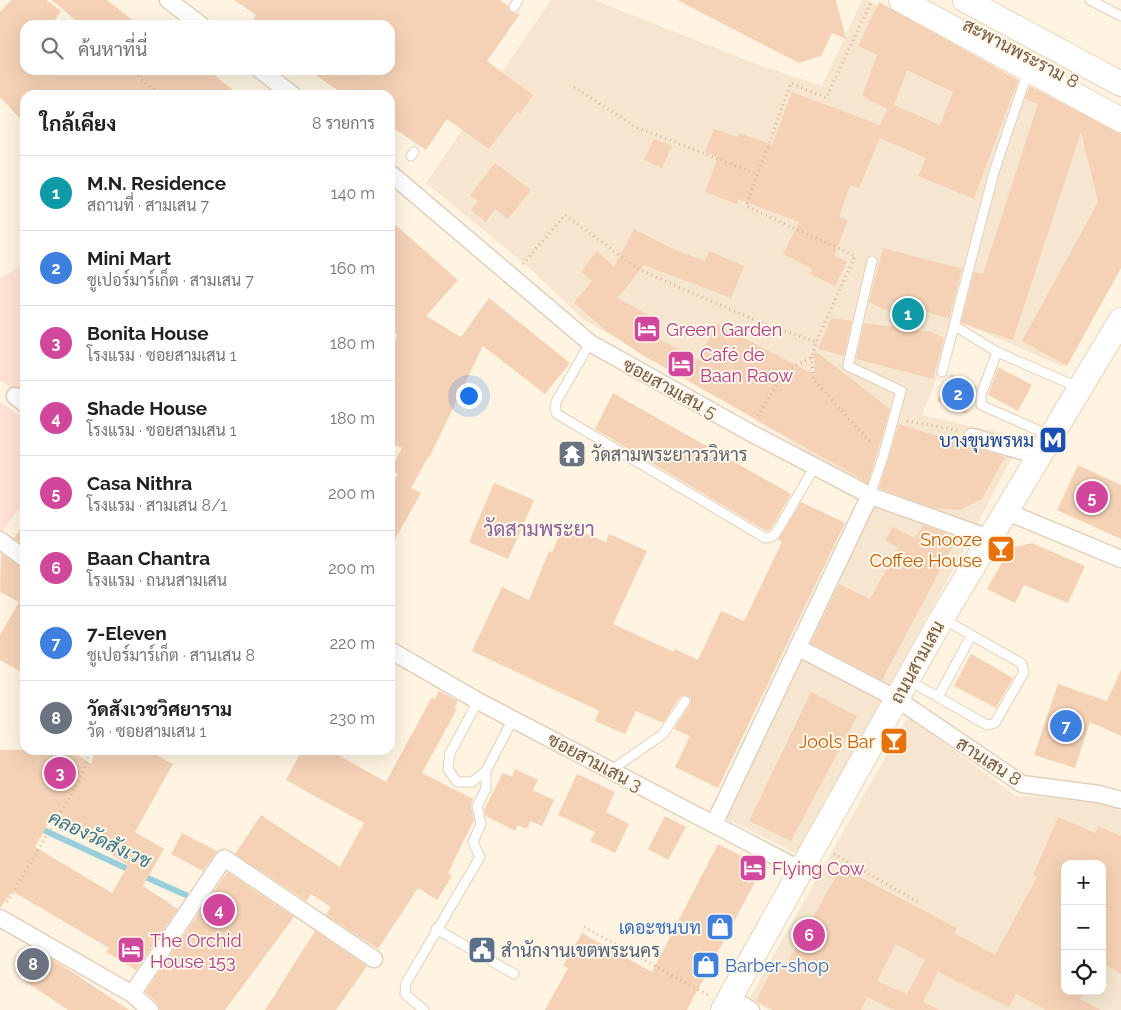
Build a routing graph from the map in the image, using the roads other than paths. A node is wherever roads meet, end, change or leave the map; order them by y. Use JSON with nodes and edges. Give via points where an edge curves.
{"nodes":[{"id":1,"x":168,"y":0,"type":"edge"},
{"id":2,"x":901,"y":0,"type":"edge"},
{"id":3,"x":921,"y":0,"type":"edge"},
{"id":4,"x":965,"y":0,"type":"edge"},
{"id":5,"x":981,"y":0,"type":"edge"},
{"id":6,"x":1090,"y":0,"type":"edge"},
{"id":7,"x":1121,"y":16,"type":"edge"},
{"id":8,"x":194,"y":20,"type":"edge"},
{"id":9,"x":1029,"y":68,"type":"junction"},
{"id":10,"x":1121,"y":73,"type":"edge"},
{"id":11,"x":265,"y":75,"type":"edge"},
{"id":12,"x":1121,"y":84,"type":"edge"},
{"id":13,"x":280,"y":90,"type":"edge"},
{"id":14,"x":1121,"y":107,"type":"edge"},
{"id":15,"x":1121,"y":120,"type":"edge"},
{"id":16,"x":395,"y":177,"type":"edge"},
{"id":17,"x":872,"y":261,"type":"dead end"},
{"id":18,"x":1121,"y":320,"type":"edge"},
{"id":19,"x":955,"y":326,"type":"junction"},
{"id":20,"x":590,"y":343,"type":"junction"},
{"id":21,"x":997,"y":352,"type":"junction"},
{"id":22,"x":942,"y":372,"type":"dead end"},
{"id":23,"x":1080,"y":388,"type":"junction"},
{"id":24,"x":969,"y":435,"type":"road end"},
{"id":25,"x":1045,"y":446,"type":"junction"},
{"id":26,"x":815,"y":466,"type":"junction"},
{"id":27,"x":870,"y":495,"type":"junction"},
{"id":28,"x":1005,"y":511,"type":"junction"},
{"id":29,"x":989,"y":538,"type":"junction"},
{"id":30,"x":0,"y":540,"type":"edge"},
{"id":31,"x":20,"y":555,"type":"edge"},
{"id":32,"x":1121,"y":559,"type":"edge"},
{"id":33,"x":942,"y":618,"type":"junction"},
{"id":34,"x":971,"y":636,"type":"junction"},
{"id":35,"x":799,"y":648,"type":"junction"},
{"id":36,"x":395,"y":653,"type":"edge"},
{"id":37,"x":903,"y":689,"type":"junction"},
{"id":38,"x":938,"y":697,"type":"junction"},
{"id":39,"x":478,"y":701,"type":"junction"},
{"id":40,"x":685,"y":701,"type":"dead end"},
{"id":41,"x":513,"y":719,"type":"junction"},
{"id":42,"x":486,"y":770,"type":"junction"},
{"id":43,"x":610,"y":770,"type":"junction"},
{"id":44,"x":1121,"y":800,"type":"edge"},
{"id":45,"x":714,"y":824,"type":"junction"},
{"id":46,"x":801,"y":870,"type":"junction"},
{"id":47,"x":3,"y":912,"type":"edge"},
{"id":48,"x":436,"y":930,"type":"junction"},
{"id":49,"x":374,"y":959,"type":"dead end"},
{"id":50,"x":514,"y":974,"type":"dead end"},
{"id":51,"x":132,"y":994,"type":"junction"},
{"id":52,"x":726,"y":1004,"type":"edge"},
{"id":53,"x":150,"y":1010,"type":"edge"},
{"id":54,"x":424,"y":1010,"type":"edge"},
{"id":55,"x":751,"y":1010,"type":"edge"}],
"edges":[{"from":1,"to":8,"type":"street"},
{"from":2,"to":9,"type":"main road"},
{"from":3,"to":14,"type":"main road","name":"สะพานพระราม 8"},
{"from":4,"to":12,"type":"main road","name":"สะพานพระราม 8"},
{"from":5,"to":10,"type":"main road"},
{"from":6,"to":7,"type":"lane"},
{"from":9,"to":15,"type":"main road"},
{"from":9,"to":19,"type":"lane","via":[[994,172]]},
{"from":11,"to":13,"type":"street"},
{"from":16,"to":20,"type":"street","name":"ซอยสามเสน 5"},
{"from":17,"to":27,"type":"lane","via":[[848,366],[901,391]]},
{"from":18,"to":23,"type":"main road","name":"ถนนสามเสน"},
{"from":19,"to":21,"type":"lane"},
{"from":19,"to":22,"type":"lane"},
{"from":20,"to":26,"type":"street","name":"ซอยสามเสน 5"},
{"from":20,"to":26,"type":"lane","via":[[556,402],[554,409],[557,414],[765,538],[776,533]]},
{"from":21,"to":23,"type":"lane"},
{"from":21,"to":25,"type":"lane","via":[[981,395],[981,405]]},
{"from":23,"to":25,"type":"main road","name":"ถนนสามเสน"},
{"from":24,"to":25,"type":"street"},
{"from":25,"to":28,"type":"main road","name":"ถนนสามเสน"},
{"from":26,"to":27,"type":"street","name":"ซอยสามเสน 5"},
{"from":27,"to":29,"type":"street","name":"ซอยสามเสน 5"},
{"from":27,"to":35,"type":"street"},
{"from":28,"to":29,"type":"main road","name":"ถนนสามเสน"},
{"from":28,"to":32,"type":"street"},
{"from":29,"to":33,"type":"main road","name":"ถนนสามเสน"},
{"from":30,"to":31,"type":"street"},
{"from":33,"to":34,"type":"lane"},
{"from":33,"to":37,"type":"main road","name":"ถนนสามเสน"},
{"from":34,"to":38,"type":"lane"},
{"from":34,"to":38,"type":"lane","via":[[1021,663],[1024,672],[992,725]]},
{"from":35,"to":37,"type":"street","name":"สานเสน 8"},
{"from":35,"to":45,"type":"street"},
{"from":36,"to":39,"type":"street","name":"ซอยสามเสน 3"},
{"from":37,"to":38,"type":"lane"},
{"from":37,"to":44,"type":"street","name":"สานเสน 8","via":[[1022,784]]},
{"from":37,"to":46,"type":"main road","name":"ถนนสามเสน"},
{"from":39,"to":41,"type":"street","name":"ซอยสามเสน 3"},
{"from":39,"to":42,"type":"lane","via":[[450,753],[448,769],[457,782],[472,782]]},
{"from":40,"to":43,"type":"lane","via":[[663,734]]},
{"from":41,"to":42,"type":"lane"},
{"from":41,"to":43,"type":"street","name":"ซอยสามเสน 3"},
{"from":42,"to":48,"type":"lane","via":[[486,788],[477,806],[481,824],[473,842],[480,857]]},
{"from":43,"to":45,"type":"street","name":"ซอยสามเสน 3"},
{"from":45,"to":46,"type":"street","name":"ซอยสามเสน 3"},
{"from":46,"to":52,"type":"main road","name":"ถนนสามเสน"},
{"from":47,"to":51,"type":"street"},
{"from":48,"to":50,"type":"lane"},
{"from":48,"to":54,"type":"lane","via":[[406,983],[405,994]]},
{"from":49,"to":51,"type":"street","via":[[224,858]]},
{"from":51,"to":53,"type":"street"},
{"from":52,"to":55,"type":"street"}]}
